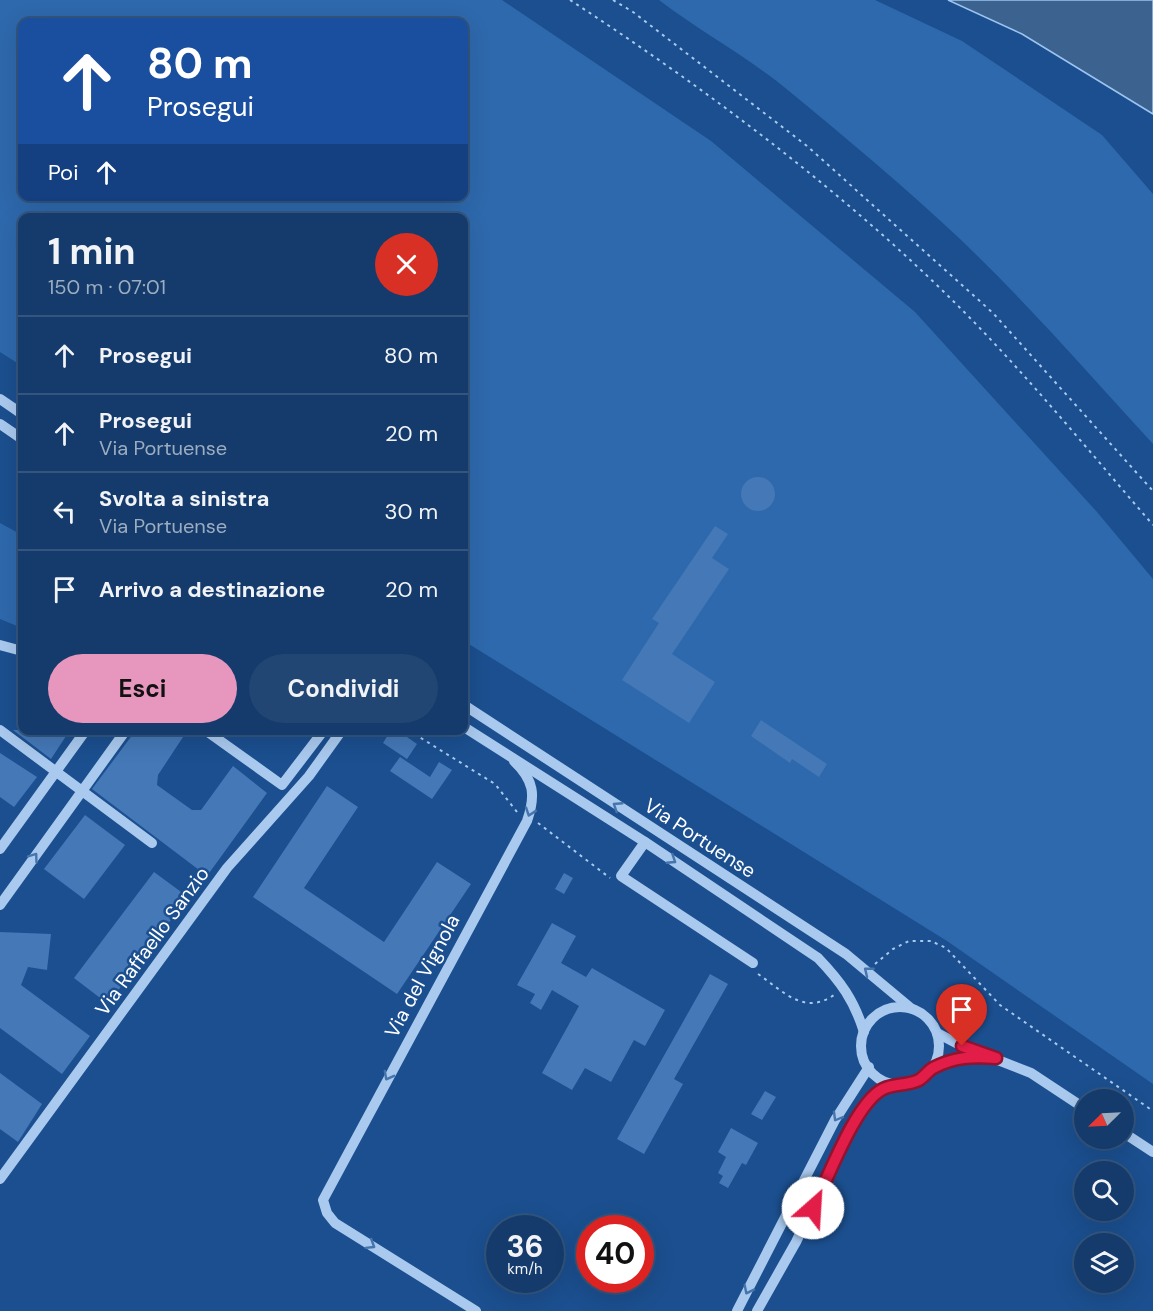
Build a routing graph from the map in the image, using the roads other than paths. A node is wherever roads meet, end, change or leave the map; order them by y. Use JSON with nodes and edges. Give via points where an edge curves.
{"nodes":[{"id":1,"x":0,"y":399,"type":"edge"},
{"id":2,"x":18,"y":411,"type":"edge"},
{"id":3,"x":0,"y":424,"type":"edge"},
{"id":4,"x":18,"y":435,"type":"edge"},
{"id":5,"x":0,"y":645,"type":"edge"},
{"id":6,"x":18,"y":650,"type":"edge"},
{"id":7,"x":468,"y":708,"type":"edge"},
{"id":8,"x":0,"y":730,"type":"edge"},
{"id":9,"x":468,"y":731,"type":"edge"},
{"id":10,"x":82,"y":735,"type":"edge"},
{"id":11,"x":122,"y":735,"type":"edge"},
{"id":12,"x":212,"y":735,"type":"edge"},
{"id":13,"x":320,"y":735,"type":"edge"},
{"id":14,"x":338,"y":735,"type":"edge"},
{"id":15,"x":514,"y":761,"type":"junction"},
{"id":16,"x":56,"y":771,"type":"junction"},
{"id":17,"x":82,"y":790,"type":"junction"},
{"id":18,"x":645,"y":842,"type":"junction"},
{"id":19,"x":152,"y":843,"type":"dead end"},
{"id":20,"x":0,"y":849,"type":"edge"},
{"id":21,"x":0,"y":905,"type":"edge"},
{"id":22,"x":753,"y":963,"type":"dead end"},
{"id":23,"x":912,"y":1009,"type":"junction"},
{"id":24,"x":864,"y":1032,"type":"junction"},
{"id":25,"x":937,"y":1033,"type":"junction"},
{"id":26,"x":996,"y":1058,"type":"junction"},
{"id":27,"x":869,"y":1067,"type":"junction"},
{"id":28,"x":931,"y":1069,"type":"junction"},
{"id":29,"x":897,"y":1084,"type":"junction"},
{"id":30,"x":1074,"y":1101,"type":"edge"},
{"id":31,"x":1134,"y":1140,"type":"edge"},
{"id":32,"x":1153,"y":1152,"type":"edge"},
{"id":33,"x":0,"y":1179,"type":"edge"},
{"id":34,"x":476,"y":1311,"type":"edge"},
{"id":35,"x":738,"y":1311,"type":"edge"},
{"id":36,"x":757,"y":1311,"type":"edge"}],
"edges":[{"from":1,"to":2,"type":"street"},
{"from":3,"to":4,"type":"street"},
{"from":5,"to":6,"type":"street"},
{"from":23,"to":7,"type":"street","name":"Via Portuense","one_way":true,"via":[[846,954]]},
{"from":8,"to":16,"type":"street"},
{"from":9,"to":15,"type":"street","name":"Via Portuense"},
{"from":10,"to":16,"type":"street"},
{"from":11,"to":17,"type":"street"},
{"from":12,"to":13,"type":"street","via":[[282,785]]},
{"from":14,"to":33,"type":"street","name":"Via Raffaello Sanzio","via":[[309,776],[227,868]]},
{"from":15,"to":18,"type":"street","name":"Via Portuense"},
{"from":15,"to":34,"type":"street","name":"Via del Vignola","one_way":true,"via":[[527,773],[533,789],[527,820],[323,1200],[325,1210],[335,1222]]},
{"from":16,"to":17,"type":"street"},
{"from":16,"to":20,"type":"street"},
{"from":17,"to":19,"type":"street"},
{"from":21,"to":17,"type":"street","one_way":true},
{"from":18,"to":22,"type":"street","via":[[621,876]]},
{"from":18,"to":24,"type":"street","name":"Via Portuense","one_way":true,"via":[[818,958],[855,1004]]},
{"from":23,"to":24,"type":"street","via":[[884,1011],[874,1017]]},
{"from":23,"to":25,"type":"street","via":[[930,1021]]},
{"from":24,"to":27,"type":"street","via":[[862,1049]]},
{"from":25,"to":26,"type":"street"},
{"from":25,"to":28,"type":"street","via":[[939,1051]]},
{"from":26,"to":28,"type":"street","via":[[971,1056]]},
{"from":26,"to":30,"type":"street","via":[[1031,1073]]},
{"from":27,"to":29,"type":"street","via":[[882,1080]]},
{"from":27,"to":35,"type":"street","one_way":true,"via":[[835,1120]]},
{"from":28,"to":29,"type":"street","via":[[913,1082]]},
{"from":29,"to":36,"type":"street","via":[[870,1098]]},
{"from":31,"to":32,"type":"street"}]}
